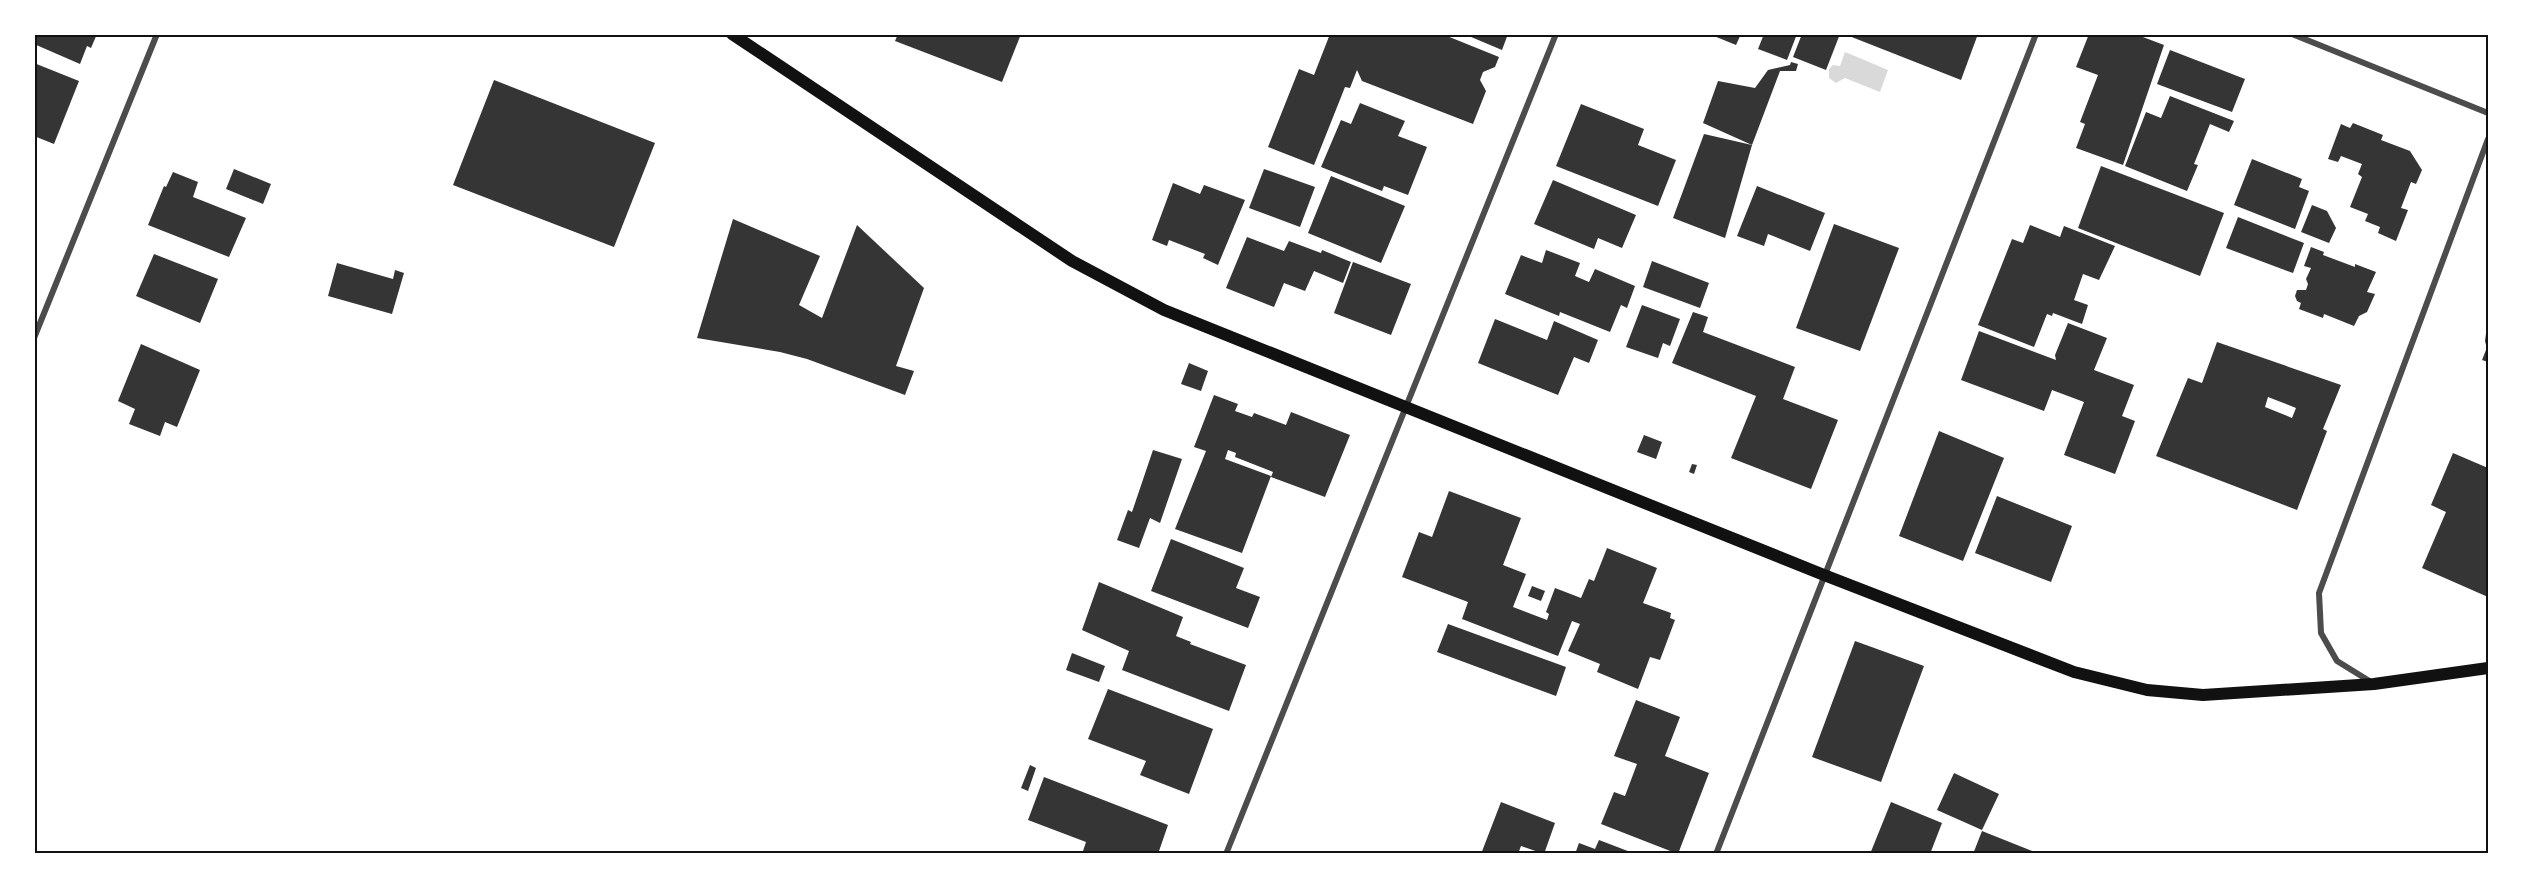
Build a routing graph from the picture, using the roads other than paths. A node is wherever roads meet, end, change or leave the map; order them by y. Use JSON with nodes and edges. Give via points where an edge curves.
{"nodes":[{"id":1,"x":157,"y":34,"type":"edge"},
{"id":2,"x":732,"y":34,"type":"edge"},
{"id":3,"x":1556,"y":34,"type":"edge"},
{"id":4,"x":2036,"y":34,"type":"edge"},
{"id":5,"x":2292,"y":34,"type":"edge"},
{"id":6,"x":2488,"y":113,"type":"edge"},
{"id":7,"x":2488,"y":139,"type":"edge"},
{"id":8,"x":34,"y":338,"type":"edge"},
{"id":9,"x":1405,"y":407,"type":"junction"},
{"id":10,"x":1824,"y":575,"type":"junction"},
{"id":11,"x":2488,"y":668,"type":"edge"},
{"id":12,"x":2374,"y":684,"type":"junction"},
{"id":13,"x":1226,"y":854,"type":"edge"},
{"id":14,"x":1716,"y":854,"type":"edge"}],
"edges":[{"from":1,"to":8,"type":"street"},
{"from":2,"to":9,"type":"main road","via":[[1071,261],[1164,310]]},
{"from":3,"to":9,"type":"street"},
{"from":4,"to":10,"type":"street"},
{"from":5,"to":6,"type":"street"},
{"from":7,"to":12,"type":"street","via":[[2319,593],[2321,633],[2337,661]]},
{"from":9,"to":10,"type":"main road"},
{"from":9,"to":13,"type":"street"},
{"from":10,"to":12,"type":"main road","via":[[2074,672],[2147,690],[2204,695]]},
{"from":10,"to":14,"type":"street"},
{"from":11,"to":12,"type":"main road"}]}
